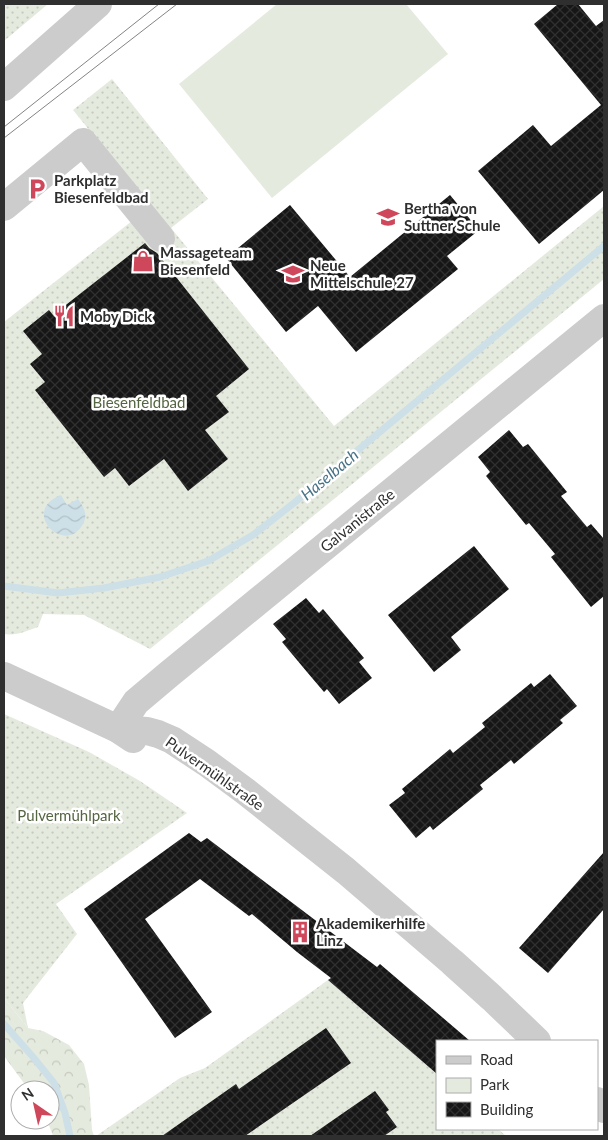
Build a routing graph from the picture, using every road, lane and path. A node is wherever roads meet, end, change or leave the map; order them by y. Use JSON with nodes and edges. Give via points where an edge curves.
{"nodes":[{"id":1,"x":98,"y":4,"type":"edge"},
{"id":2,"x":4,"y":87,"type":"edge"},
{"id":3,"x":4,"y":207,"type":"edge"},
{"id":4,"x":161,"y":238,"type":"dead end"},
{"id":5,"x":604,"y":318,"type":"edge"},
{"id":6,"x":4,"y":676,"type":"edge"},
{"id":7,"x":118,"y":728,"type":"junction"},
{"id":8,"x":536,"y":1040,"type":"edge"}],
"edges":[{"from":1,"to":2,"type":"street"},
{"from":3,"to":4,"type":"street","via":[[84,142]]},
{"from":5,"to":7,"type":"street","name":"Galvanistraße","via":[[168,675],[136,702]]},
{"from":6,"to":7,"type":"street","name":"Pulvermühlstraße"},
{"from":7,"to":8,"type":"street","name":"Pulvermühlstraße","via":[[146,748],[279,819],[304,837],[452,962]]}]}
